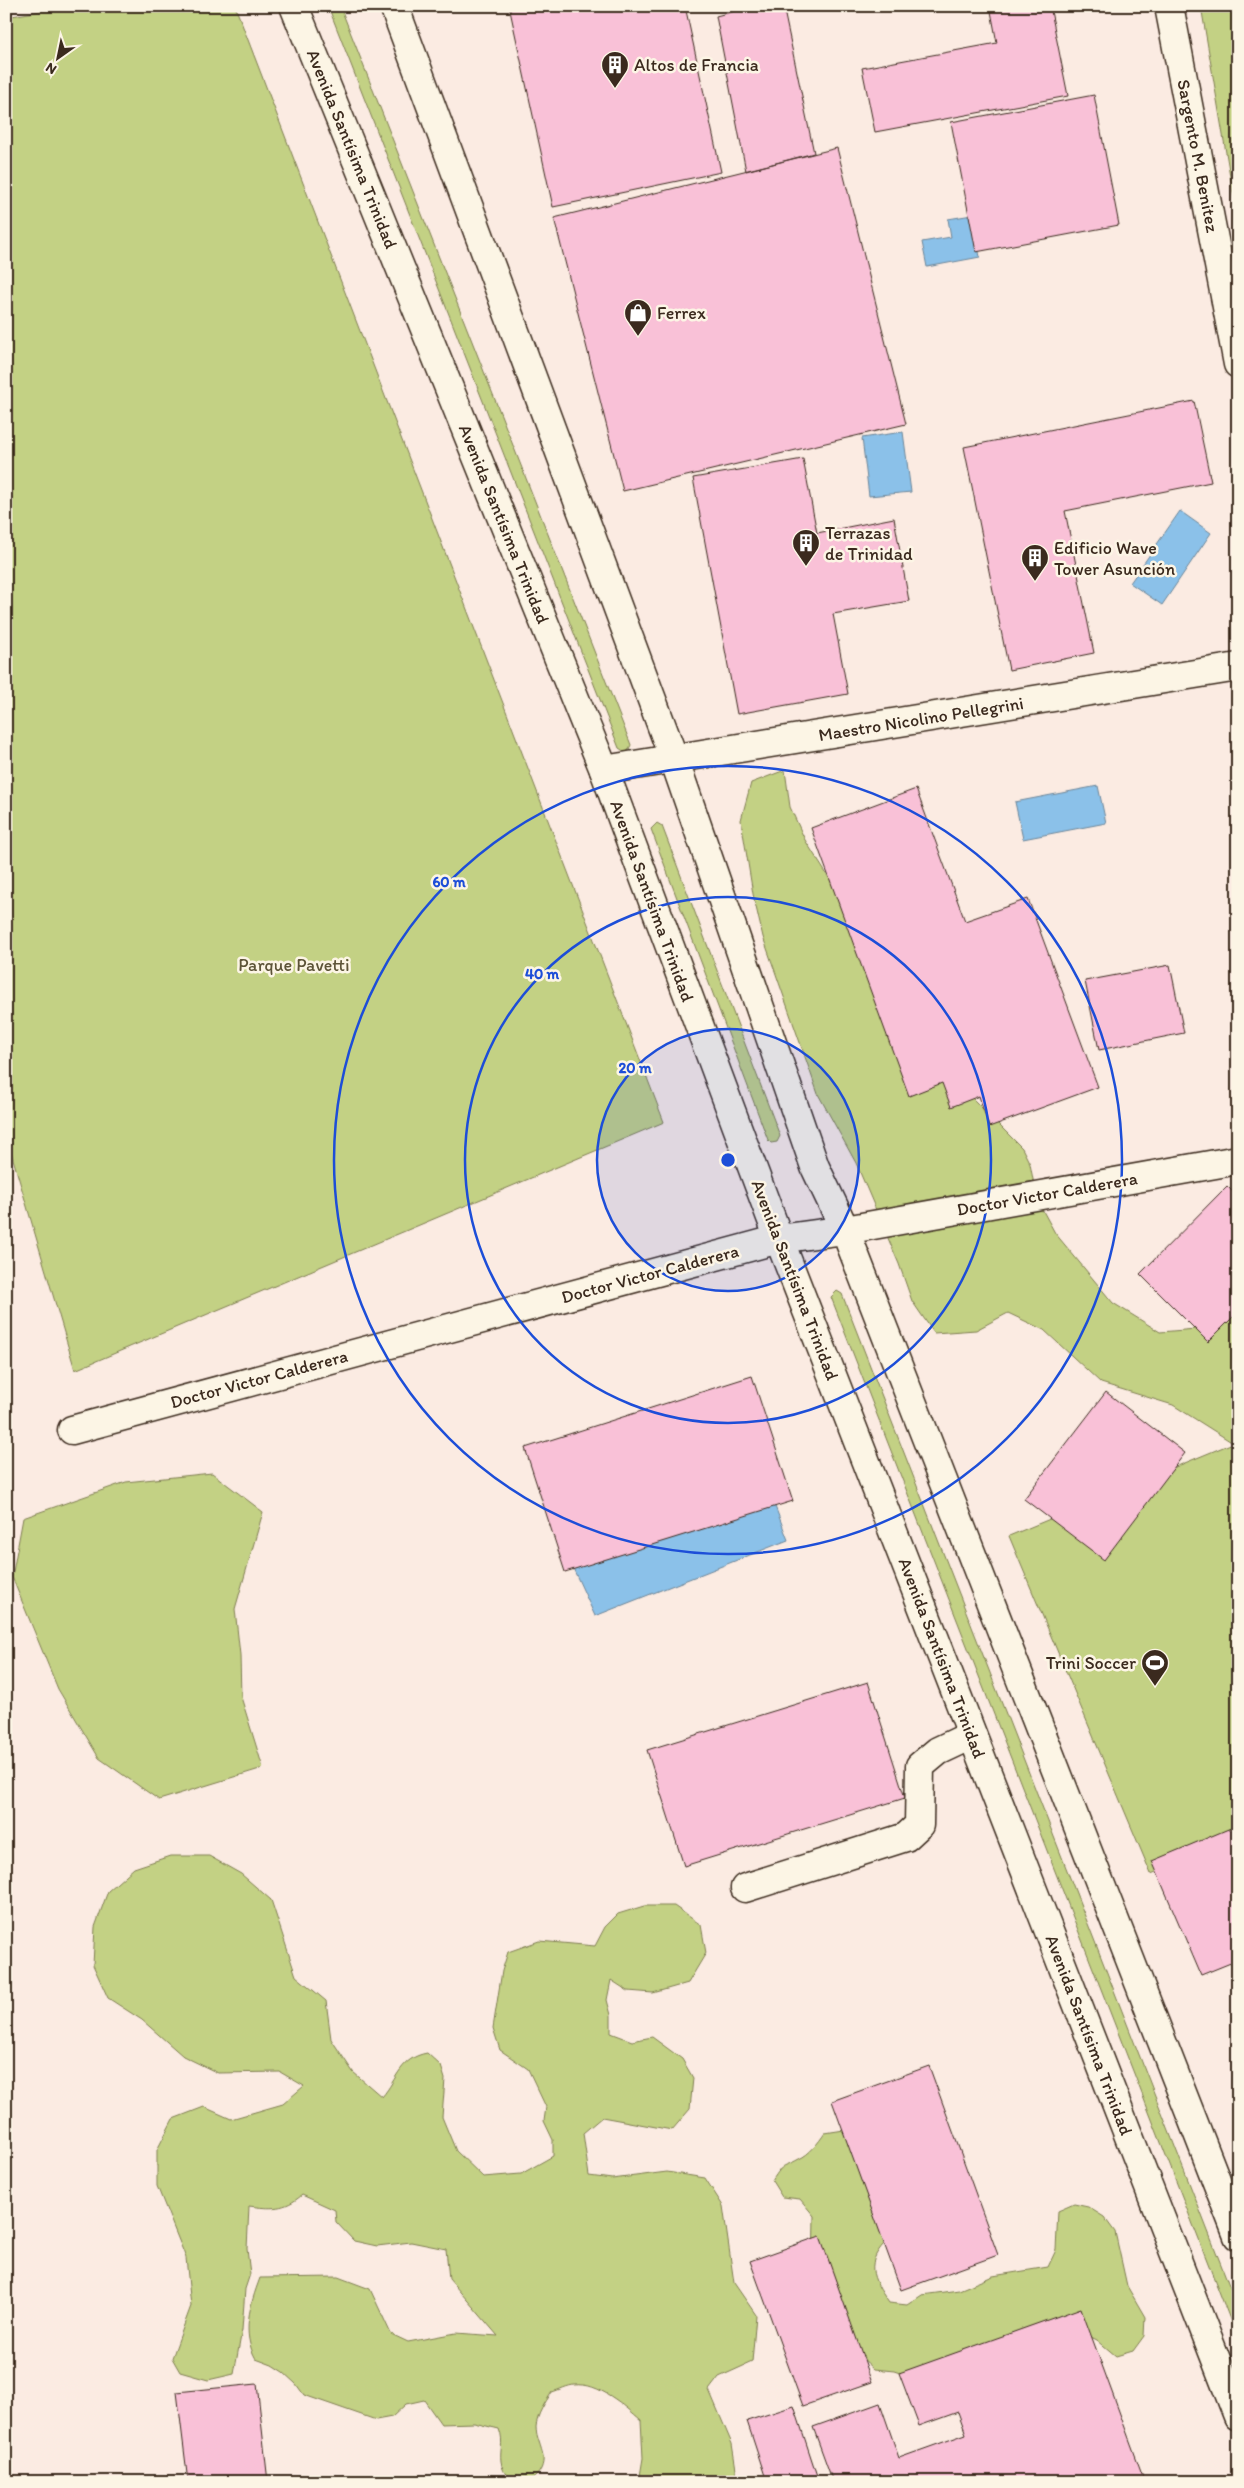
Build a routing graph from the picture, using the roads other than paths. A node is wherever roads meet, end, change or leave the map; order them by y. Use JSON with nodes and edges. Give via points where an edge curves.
{"nodes":[{"id":1,"x":294,"y":6,"type":"edge"},
{"id":2,"x":394,"y":6,"type":"edge"},
{"id":3,"x":1169,"y":6,"type":"edge"},
{"id":4,"x":1238,"y":364,"type":"edge"},
{"id":5,"x":1238,"y":667,"type":"edge"},
{"id":6,"x":674,"y":759,"type":"junction"},
{"id":7,"x":604,"y":770,"type":"junction"},
{"id":8,"x":1238,"y":1160,"type":"edge"},
{"id":9,"x":845,"y":1230,"type":"junction"},
{"id":10,"x":779,"y":1239,"type":"junction"},
{"id":11,"x":72,"y":1430,"type":"dead end"},
{"id":12,"x":972,"y":1735,"type":"junction"},
{"id":13,"x":745,"y":1888,"type":"dead end"},
{"id":14,"x":1238,"y":2236,"type":"edge"},
{"id":15,"x":1236,"y":2405,"type":"edge"}],
"edges":[{"from":1,"to":7,"type":"main road","name":"Avenida Santísima Trinidad"},
{"from":2,"to":6,"type":"main road"},
{"from":3,"to":4,"type":"main road","name":"Sargento M. Benitez"},
{"from":5,"to":6,"type":"main road","name":"Maestro Nicolino Pellegrini"},
{"from":6,"to":7,"type":"main road","name":"Maestro Nicolino Pellegrini"},
{"from":6,"to":9,"type":"main road","via":[[816,1167]]},
{"from":7,"to":10,"type":"main road","name":"Avenida Santísima Trinidad"},
{"from":8,"to":9,"type":"main road","name":"Doctor Victor Calderera"},
{"from":9,"to":10,"type":"main road","name":"Doctor Victor Calderera"},
{"from":9,"to":14,"type":"main road"},
{"from":10,"to":11,"type":"main road","name":"Doctor Victor Calderera"},
{"from":10,"to":12,"type":"main road","name":"Avenida Santísima Trinidad"},
{"from":12,"to":13,"type":"main road","via":[[938,1751],[920,1766],[919,1824],[906,1837]]},
{"from":12,"to":15,"type":"main road","name":"Avenida Santísima Trinidad"}]}
